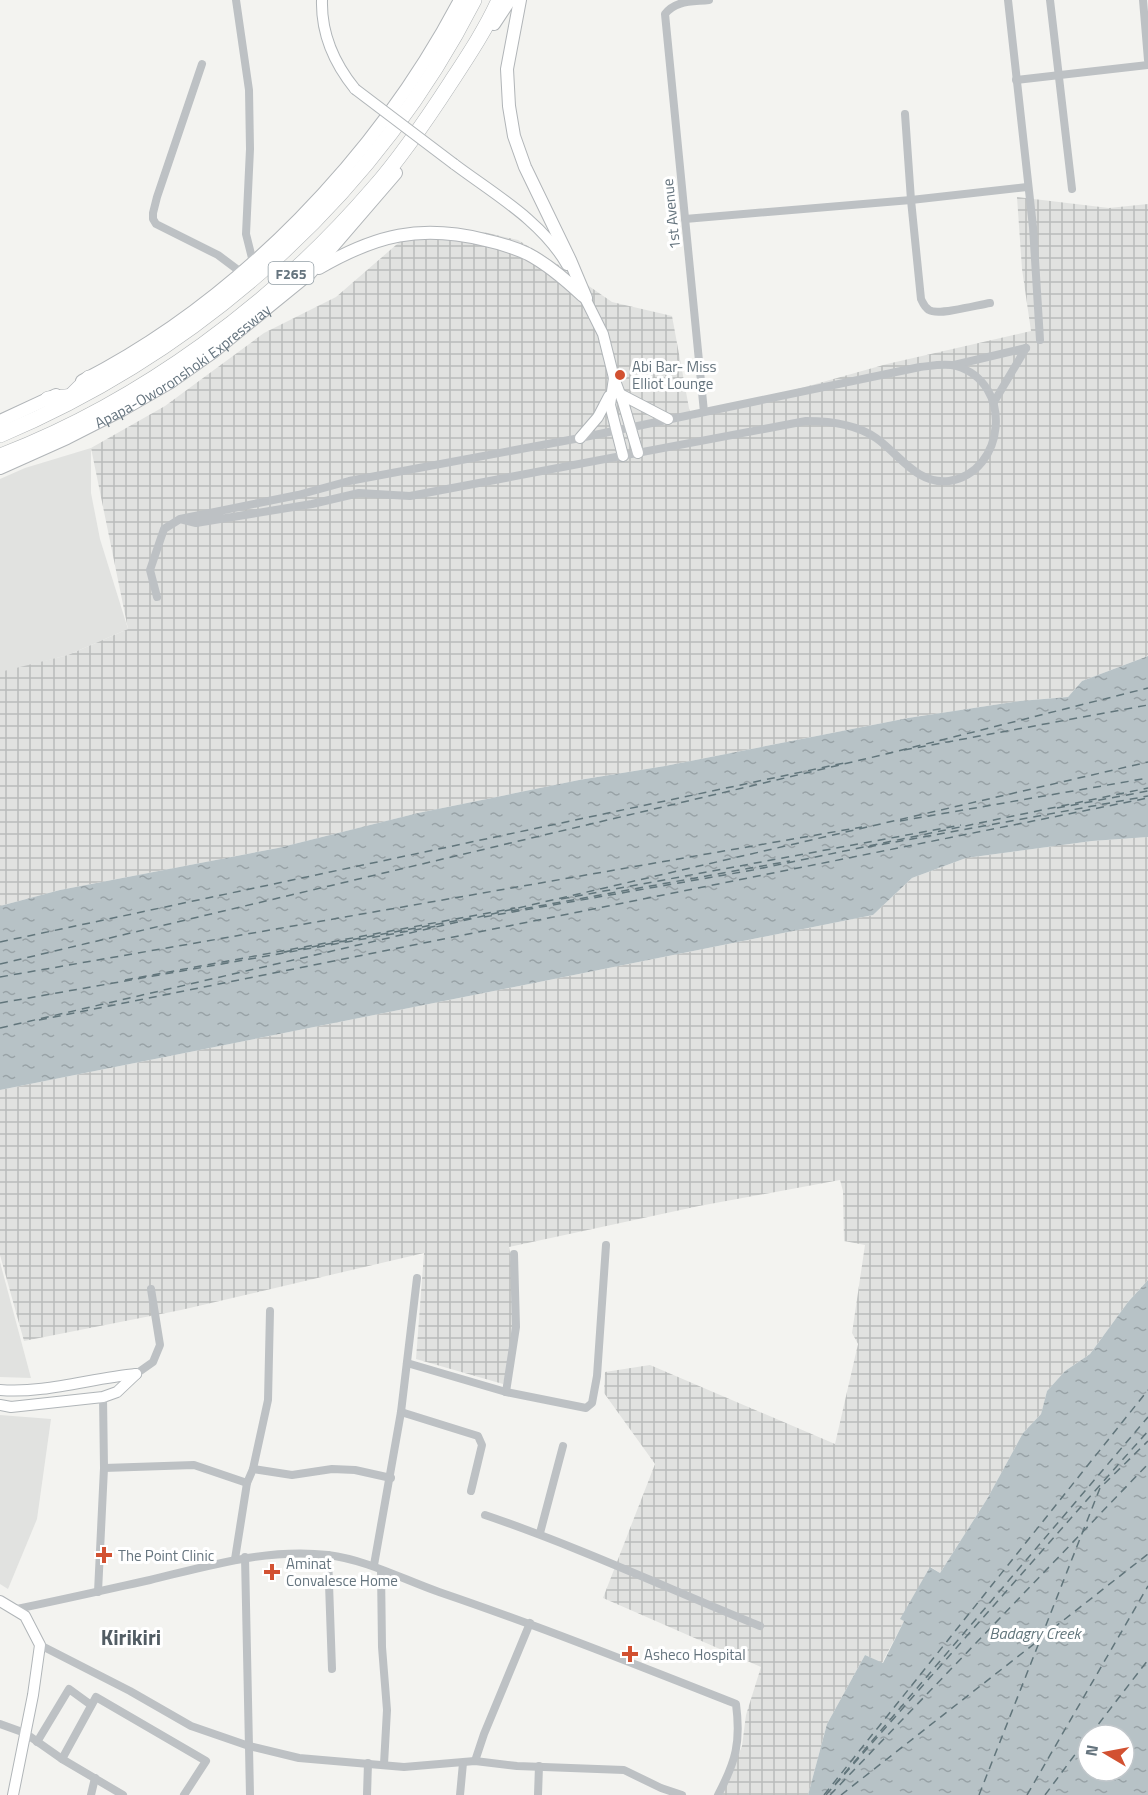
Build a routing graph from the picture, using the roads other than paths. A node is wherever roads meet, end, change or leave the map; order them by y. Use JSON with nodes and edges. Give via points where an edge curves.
{"nodes":[{"id":1,"x":236,"y":0,"type":"edge"},
{"id":2,"x":322,"y":0,"type":"edge"},
{"id":3,"x":449,"y":0,"type":"edge"},
{"id":4,"x":460,"y":0,"type":"edge"},
{"id":5,"x":474,"y":0,"type":"edge"},
{"id":6,"x":499,"y":0,"type":"edge"},
{"id":7,"x":510,"y":0,"type":"edge"},
{"id":8,"x":520,"y":0,"type":"edge"},
{"id":9,"x":709,"y":0,"type":"edge"},
{"id":10,"x":1008,"y":0,"type":"edge"},
{"id":11,"x":1050,"y":0,"type":"edge"},
{"id":12,"x":1143,"y":0,"type":"edge"},
{"id":13,"x":444,"y":31,"type":"junction"},
{"id":14,"x":1148,"y":60,"type":"edge"},
{"id":15,"x":202,"y":64,"type":"dead end"},
{"id":16,"x":1148,"y":65,"type":"edge"},
{"id":17,"x":1058,"y":76,"type":"junction"},
{"id":18,"x":1016,"y":80,"type":"junction"},
{"id":19,"x":905,"y":114,"type":"dead end"},
{"id":20,"x":1027,"y":187,"type":"junction"},
{"id":21,"x":1072,"y":189,"type":"dead end"},
{"id":22,"x":911,"y":200,"type":"junction"},
{"id":23,"x":685,"y":219,"type":"junction"},
{"id":24,"x":253,"y":262,"type":"junction"},
{"id":25,"x":242,"y":273,"type":"junction"},
{"id":26,"x":310,"y":273,"type":"junction"},
{"id":27,"x":287,"y":285,"type":"junction"},
{"id":28,"x":586,"y":298,"type":"junction"},
{"id":29,"x":990,"y":303,"type":"dead end"},
{"id":30,"x":255,"y":310,"type":"junction"},
{"id":31,"x":1040,"y":340,"type":"dead end"},
{"id":32,"x":954,"y":365,"type":"junction"},
{"id":33,"x":90,"y":385,"type":"junction"},
{"id":34,"x":615,"y":394,"type":"junction"},
{"id":35,"x":994,"y":402,"type":"junction"},
{"id":36,"x":48,"y":407,"type":"junction"},
{"id":37,"x":704,"y":412,"type":"junction"},
{"id":38,"x":668,"y":419,"type":"junction"},
{"id":39,"x":0,"y":421,"type":"edge"},
{"id":40,"x":631,"y":427,"type":"junction"},
{"id":41,"x":617,"y":430,"type":"junction"},
{"id":42,"x":0,"y":435,"type":"edge"},
{"id":43,"x":580,"y":438,"type":"junction"},
{"id":44,"x":638,"y":453,"type":"junction"},
{"id":45,"x":0,"y":456,"type":"edge"},
{"id":46,"x":623,"y":456,"type":"junction"},
{"id":47,"x":0,"y":468,"type":"edge"},
{"id":48,"x":180,"y":519,"type":"junction"},
{"id":49,"x":157,"y":597,"type":"dead end"},
{"id":50,"x":606,"y":1245,"type":"dead end"},
{"id":51,"x":514,"y":1254,"type":"dead end"},
{"id":52,"x":417,"y":1278,"type":"dead end"},
{"id":53,"x":151,"y":1289,"type":"dead end"},
{"id":54,"x":270,"y":1311,"type":"dead end"},
{"id":55,"x":407,"y":1362,"type":"junction"},
{"id":56,"x":136,"y":1374,"type":"junction"},
{"id":57,"x":0,"y":1390,"type":"edge"},
{"id":58,"x":506,"y":1392,"type":"junction"},
{"id":59,"x":103,"y":1397,"type":"junction"},
{"id":60,"x":0,"y":1405,"type":"edge"},
{"id":61,"x":401,"y":1412,"type":"junction"},
{"id":62,"x":563,"y":1446,"type":"dead end"},
{"id":63,"x":104,"y":1468,"type":"junction"},
{"id":64,"x":253,"y":1469,"type":"junction"},
{"id":65,"x":391,"y":1478,"type":"junction"},
{"id":66,"x":247,"y":1483,"type":"junction"},
{"id":67,"x":471,"y":1491,"type":"dead end"},
{"id":68,"x":485,"y":1515,"type":"dead end"},
{"id":69,"x":540,"y":1533,"type":"junction"},
{"id":70,"x":328,"y":1555,"type":"junction"},
{"id":71,"x":245,"y":1557,"type":"junction"},
{"id":72,"x":235,"y":1559,"type":"junction"},
{"id":73,"x":378,"y":1567,"type":"junction"},
{"id":74,"x":99,"y":1592,"type":"junction"},
{"id":75,"x":0,"y":1601,"type":"edge"},
{"id":76,"x":17,"y":1609,"type":"junction"},
{"id":77,"x":530,"y":1623,"type":"junction"},
{"id":78,"x":760,"y":1626,"type":"dead end"},
{"id":79,"x":40,"y":1645,"type":"junction"},
{"id":80,"x":332,"y":1669,"type":"dead end"},
{"id":81,"x":91,"y":1705,"type":"junction"},
{"id":82,"x":0,"y":1724,"type":"edge"},
{"id":83,"x":25,"y":1733,"type":"junction"},
{"id":84,"x":37,"y":1742,"type":"junction"},
{"id":85,"x":249,"y":1746,"type":"junction"},
{"id":86,"x":62,"y":1759,"type":"junction"},
{"id":87,"x":475,"y":1761,"type":"junction"},
{"id":88,"x":368,"y":1763,"type":"junction"},
{"id":89,"x":463,"y":1763,"type":"junction"},
{"id":90,"x":384,"y":1764,"type":"junction"},
{"id":91,"x":539,"y":1766,"type":"junction"},
{"id":92,"x":95,"y":1779,"type":"junction"},
{"id":93,"x":660,"y":1792,"type":"edge"},
{"id":94,"x":13,"y":1795,"type":"edge"},
{"id":95,"x":91,"y":1795,"type":"edge"},
{"id":96,"x":123,"y":1795,"type":"edge"},
{"id":97,"x":184,"y":1795,"type":"edge"},
{"id":98,"x":250,"y":1795,"type":"edge"},
{"id":99,"x":367,"y":1795,"type":"edge"},
{"id":100,"x":460,"y":1795,"type":"edge"},
{"id":101,"x":538,"y":1795,"type":"edge"},
{"id":102,"x":682,"y":1795,"type":"edge"},
{"id":103,"x":718,"y":1795,"type":"edge"}],
"edges":[{"from":1,"to":24,"type":"street","via":[[249,90],[246,234]]},
{"from":2,"to":28,"type":"street","bridge":true,"via":[[325,37],[355,89],[532,222],[559,252]]},
{"from":3,"to":13,"type":"main road"},
{"from":4,"to":13,"type":"main road","name":"Apapa-Oworonshoki Expressway"},
{"from":5,"to":33,"type":"highway","name":"Apapa-Oworonshoki Expressway","number":"F265","via":[[414,101],[313,222],[224,303],[150,357]]},
{"from":6,"to":27,"type":"highway","name":"Apapa-Oworonshoki Expressway","number":"F265","via":[[468,55],[403,150]]},
{"from":7,"to":26,"type":"main road","name":"Apapa-Oworonshoki Expressway","via":[[408,158]]},
{"from":8,"to":28,"type":"main road","via":[[507,69],[514,136]]},
{"from":9,"to":23,"type":"street","name":"1st Avenue","via":[[677,3],[665,14]]},
{"from":10,"to":18,"type":"street"},
{"from":11,"to":17,"type":"street"},
{"from":12,"to":14,"type":"street"},
{"from":13,"to":24,"type":"main road","name":"Apapa-Oworonshoki Expressway","via":[[402,98],[351,162]]},
{"from":15,"to":25,"type":"street","via":[[153,219]]},
{"from":16,"to":17,"type":"street"},
{"from":17,"to":18,"type":"street"},
{"from":17,"to":21,"type":"street"},
{"from":18,"to":20,"type":"street"},
{"from":19,"to":22,"type":"street"},
{"from":20,"to":22,"type":"street"},
{"from":20,"to":31,"type":"street"},
{"from":22,"to":23,"type":"street"},
{"from":22,"to":29,"type":"street","via":[[923,306],[930,312],[939,312]]},
{"from":23,"to":37,"type":"street","name":"1st Avenue"},
{"from":24,"to":25,"type":"main road","name":"Apapa-Oworonshoki Expressway"},
{"from":25,"to":33,"type":"main road","name":"Apapa-Oworonshoki Expressway"},
{"from":26,"to":27,"type":"main road","name":"Apapa-Oworonshoki Expressway"},
{"from":26,"to":28,"type":"main road","via":[[346,252],[378,241],[419,231],[441,232],[498,243],[528,254]]},
{"from":27,"to":30,"type":"highway","name":"Apapa-Oworonshoki Expressway","number":"F265"},
{"from":27,"to":30,"type":"highway"},
{"from":28,"to":34,"type":"street","via":[[603,334]]},
{"from":30,"to":45,"type":"highway","name":"Apapa-Oworonshoki Expressway","number":"F265","via":[[91,414]]},
{"from":30,"to":47,"type":"main road","name":"Apapa-Oworonshoki Expressway","via":[[213,352],[169,383],[67,438]]},
{"from":32,"to":35,"type":"street","via":[[977,376]]},
{"from":32,"to":35,"type":"street","via":[[1026,348]]},
{"from":32,"to":37,"type":"street","via":[[920,367]]},
{"from":33,"to":36,"type":"highway","name":"Apapa-Oworonshoki Expressway","number":"F265"},
{"from":33,"to":36,"type":"highway"},
{"from":34,"to":38,"type":"street"},
{"from":34,"to":40,"type":"street"},
{"from":34,"to":41,"type":"street","via":[[610,405]]},
{"from":34,"to":43,"type":"street"},
{"from":35,"to":44,"type":"street","via":[[995,437],[987,456],[961,478],[946,481],[916,474],[866,433],[825,421]]},
{"from":36,"to":39,"type":"main road","name":"Apapa-Oworonshoki Expressway"},
{"from":36,"to":42,"type":"highway","name":"Apapa-Oworonshoki Expressway","number":"F265"},
{"from":37,"to":38,"type":"street"},
{"from":38,"to":40,"type":"street"},
{"from":40,"to":41,"type":"street"},
{"from":40,"to":44,"type":"street"},
{"from":41,"to":43,"type":"street"},
{"from":41,"to":46,"type":"street"},
{"from":43,"to":48,"type":"street","via":[[349,481]]},
{"from":44,"to":46,"type":"street"},
{"from":46,"to":48,"type":"street","via":[[410,496],[359,493],[196,523]]},
{"from":48,"to":49,"type":"street","via":[[164,530],[150,570]]},
{"from":50,"to":58,"type":"street","via":[[592,1403],[586,1408]]},
{"from":51,"to":58,"type":"street","via":[[516,1327]]},
{"from":52,"to":55,"type":"street"},
{"from":53,"to":56,"type":"street","via":[[160,1345],[153,1362]]},
{"from":54,"to":64,"type":"street","via":[[268,1400]]},
{"from":55,"to":58,"type":"street"},
{"from":55,"to":61,"type":"street"},
{"from":56,"to":57,"type":"street","via":[[18,1392]]},
{"from":56,"to":59,"type":"street","via":[[117,1392]]},
{"from":59,"to":60,"type":"street"},
{"from":59,"to":63,"type":"street"},
{"from":61,"to":65,"type":"street"},
{"from":61,"to":67,"type":"street","via":[[478,1436],[482,1445]]},
{"from":62,"to":69,"type":"street"},
{"from":63,"to":66,"type":"street","via":[[194,1465]]},
{"from":63,"to":74,"type":"street"},
{"from":64,"to":65,"type":"street","via":[[292,1475],[355,1470]]},
{"from":64,"to":66,"type":"street"},
{"from":65,"to":73,"type":"street"},
{"from":66,"to":72,"type":"street"},
{"from":68,"to":69,"type":"street"},
{"from":69,"to":78,"type":"street"},
{"from":70,"to":71,"type":"street"},
{"from":70,"to":73,"type":"street"},
{"from":70,"to":80,"type":"street"},
{"from":71,"to":72,"type":"street"},
{"from":71,"to":85,"type":"street"},
{"from":72,"to":74,"type":"street"},
{"from":73,"to":77,"type":"street"},
{"from":73,"to":90,"type":"street","via":[[387,1710]]},
{"from":74,"to":76,"type":"street"},
{"from":75,"to":76,"type":"street"},
{"from":76,"to":79,"type":"street","via":[[31,1624]]},
{"from":77,"to":87,"type":"street"},
{"from":77,"to":103,"type":"street","via":[[736,1704],[738,1745]]},
{"from":79,"to":83,"type":"street"},
{"from":79,"to":85,"type":"street","via":[[191,1726]]},
{"from":81,"to":84,"type":"street","via":[[69,1689]]},
{"from":81,"to":86,"type":"street"},
{"from":81,"to":97,"type":"street","via":[[96,1697],[206,1761]]},
{"from":82,"to":83,"type":"street"},
{"from":83,"to":84,"type":"street"},
{"from":83,"to":94,"type":"street"},
{"from":84,"to":86,"type":"street"},
{"from":85,"to":88,"type":"street","via":[[298,1758]]},
{"from":85,"to":98,"type":"street"},
{"from":86,"to":92,"type":"street"},
{"from":87,"to":89,"type":"street"},
{"from":87,"to":91,"type":"street"},
{"from":88,"to":90,"type":"street"},
{"from":88,"to":99,"type":"street"},
{"from":89,"to":90,"type":"street","via":[[404,1767]]},
{"from":89,"to":100,"type":"street"},
{"from":91,"to":93,"type":"street","via":[[624,1770]]},
{"from":91,"to":101,"type":"street"},
{"from":92,"to":95,"type":"street"},
{"from":92,"to":96,"type":"street"},
{"from":93,"to":102,"type":"street"}]}
